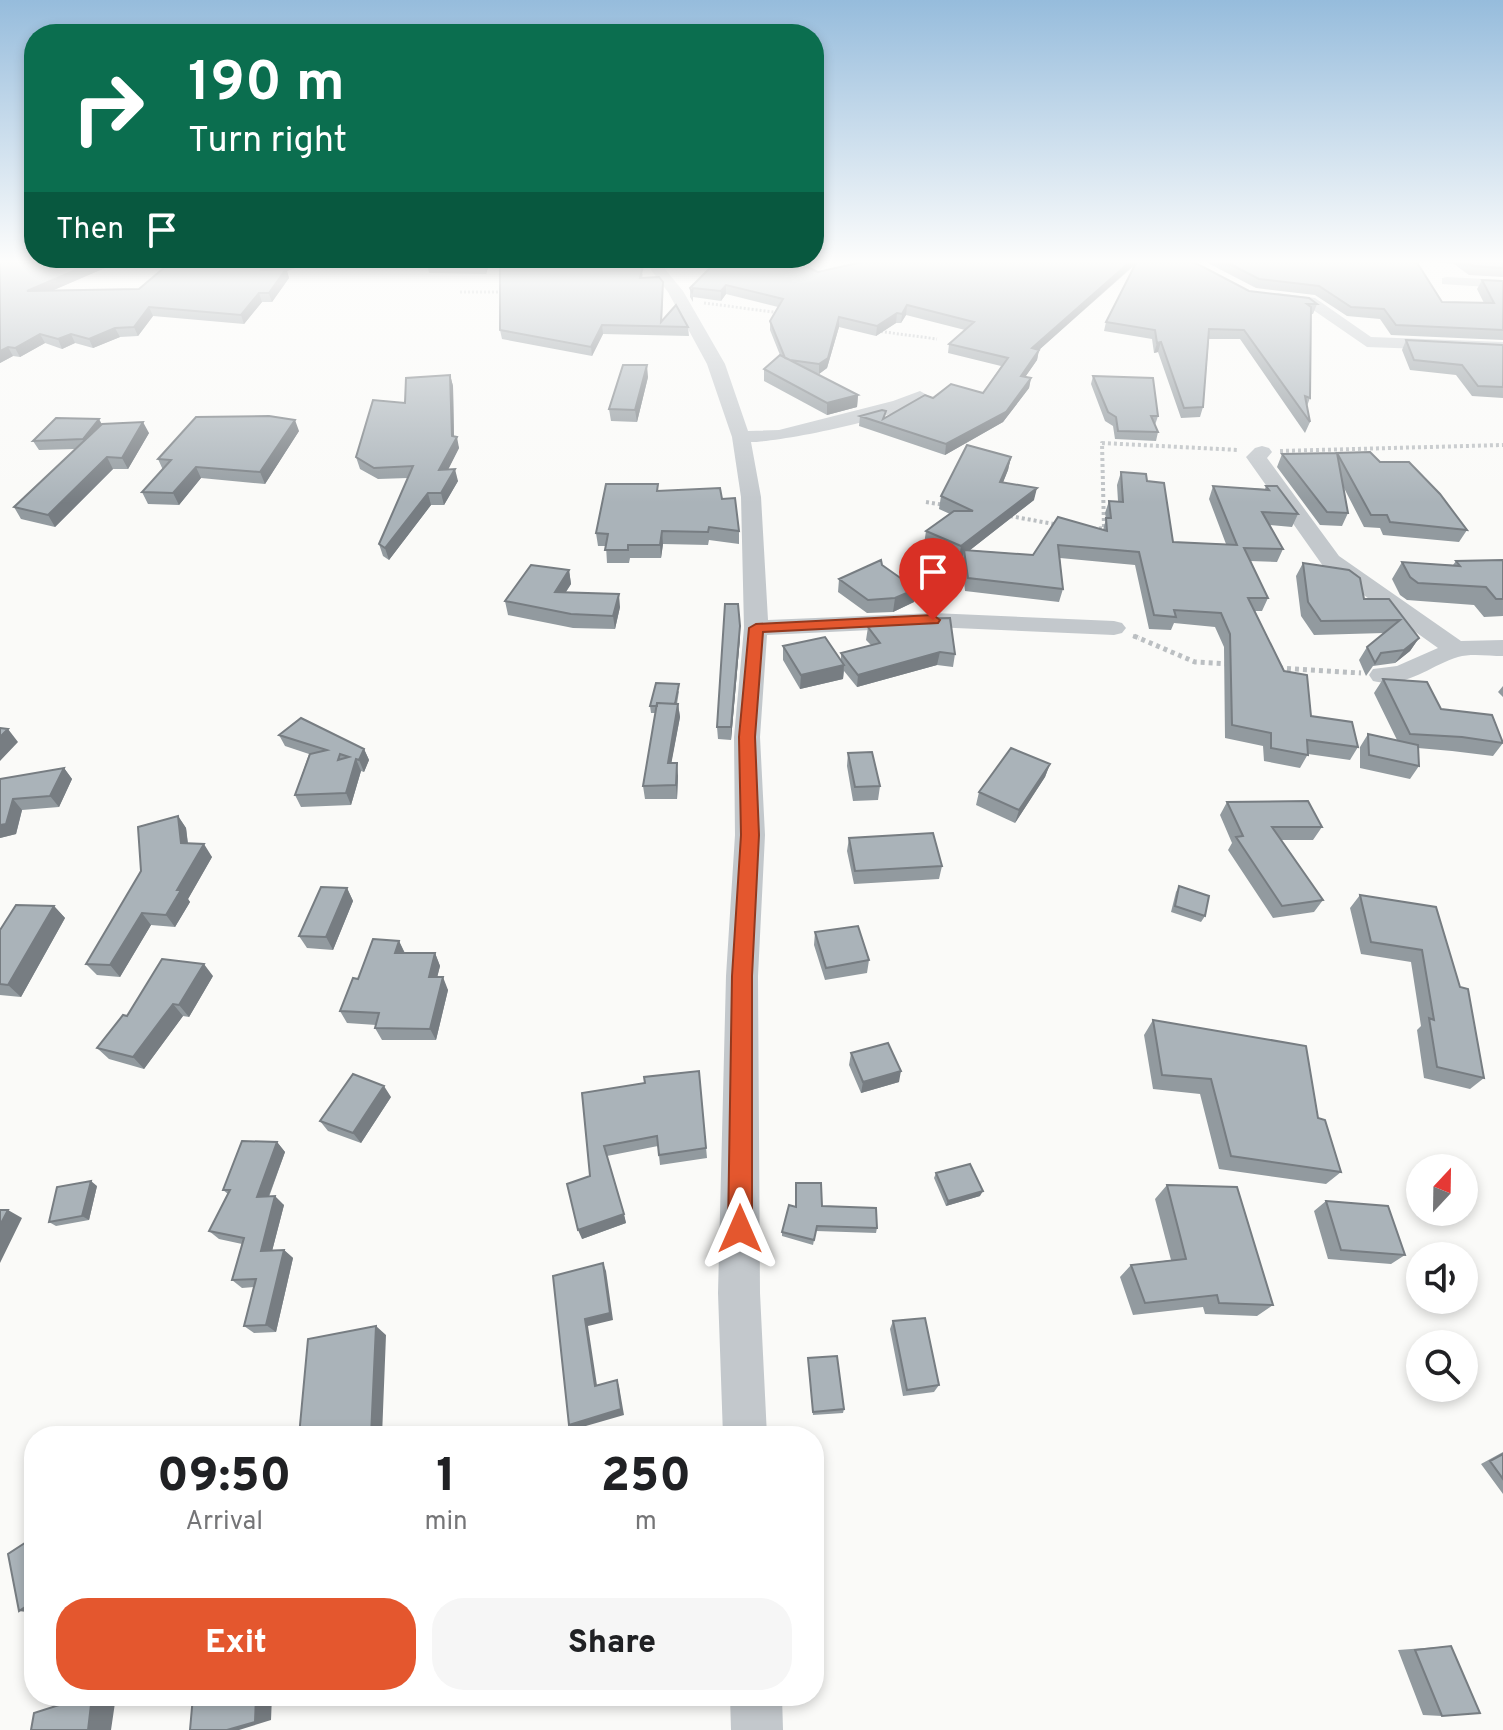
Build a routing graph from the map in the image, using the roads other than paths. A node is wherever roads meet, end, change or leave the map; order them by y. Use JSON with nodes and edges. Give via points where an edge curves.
{"nodes":[{"id":1,"x":703,"y":342,"type":"edge"},
{"id":2,"x":1367,"y":342,"type":"edge"},
{"id":3,"x":1503,"y":347,"type":"edge"},
{"id":4,"x":920,"y":396,"type":"edge"},
{"id":5,"x":741,"y":437,"type":"junction"},
{"id":6,"x":1262,"y":452,"type":"road end"},
{"id":7,"x":756,"y":628,"type":"junction"},
{"id":8,"x":1114,"y":628,"type":"road end"},
{"id":9,"x":1503,"y":648,"type":"edge"},
{"id":10,"x":1456,"y":649,"type":"junction"},
{"id":11,"x":1382,"y":675,"type":"road end"},
{"id":12,"x":745,"y":1426,"type":"edge"},
{"id":13,"x":756,"y":1706,"type":"edge"},
{"id":14,"x":757,"y":1730,"type":"edge"}],
"edges":[{"from":1,"to":5,"type":"street"},
{"from":2,"to":3,"type":"street"},
{"from":4,"to":5,"type":"street","via":[[779,436]]},
{"from":5,"to":7,"type":"street","via":[[751,497]]},
{"from":6,"to":10,"type":"street","via":[[1256,457],[1331,561]]},
{"from":7,"to":8,"type":"street","via":[[933,620]]},
{"from":7,"to":12,"type":"street","via":[[747,737],[750,835],[742,976],[739,1293]]},
{"from":9,"to":10,"type":"street"},
{"from":10,"to":11,"type":"street","via":[[1401,674]]},
{"from":13,"to":14,"type":"street"}]}
